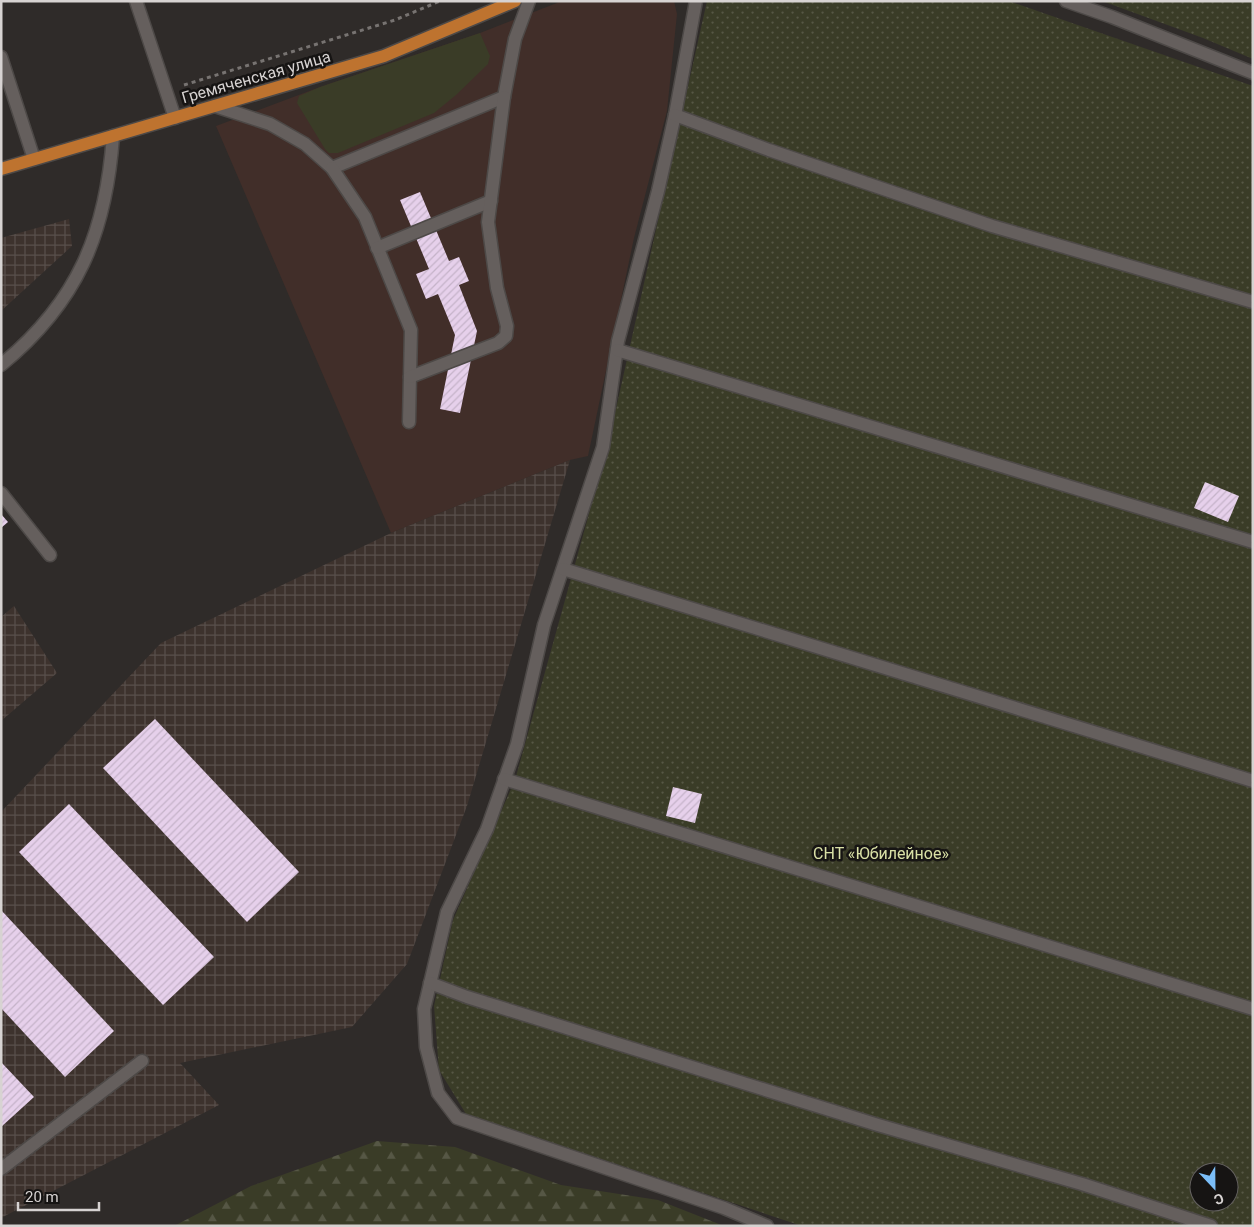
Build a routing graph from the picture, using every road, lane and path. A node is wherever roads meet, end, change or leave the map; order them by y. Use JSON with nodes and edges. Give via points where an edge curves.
{"nodes":[{"id":1,"x":136,"y":1,"type":"edge"},
{"id":2,"x":440,"y":1,"type":"edge"},
{"id":3,"x":515,"y":1,"type":"edge"},
{"id":4,"x":529,"y":1,"type":"edge"},
{"id":5,"x":696,"y":1,"type":"edge"},
{"id":6,"x":1066,"y":1,"type":"edge"},
{"id":7,"x":1,"y":57,"type":"edge"},
{"id":8,"x":1253,"y":73,"type":"edge"},
{"id":9,"x":166,"y":91,"type":"junction"},
{"id":10,"x":504,"y":96,"type":"junction"},
{"id":11,"x":215,"y":106,"type":"junction"},
{"id":12,"x":675,"y":115,"type":"junction"},
{"id":13,"x":175,"y":118,"type":"junction"},
{"id":14,"x":113,"y":136,"type":"junction"},
{"id":15,"x":34,"y":159,"type":"junction"},
{"id":16,"x":332,"y":168,"type":"junction"},
{"id":17,"x":1,"y":169,"type":"edge"},
{"id":18,"x":491,"y":202,"type":"junction"},
{"id":19,"x":377,"y":248,"type":"junction"},
{"id":20,"x":1253,"y":302,"type":"edge"},
{"id":21,"x":617,"y":350,"type":"junction"},
{"id":22,"x":1,"y":365,"type":"edge"},
{"id":23,"x":410,"y":377,"type":"junction"},
{"id":24,"x":408,"y":422,"type":"dead end"},
{"id":25,"x":1,"y":493,"type":"edge"},
{"id":26,"x":1253,"y":542,"type":"edge"},
{"id":27,"x":50,"y":555,"type":"dead end"},
{"id":28,"x":563,"y":569,"type":"junction"},
{"id":29,"x":504,"y":779,"type":"junction"},
{"id":30,"x":1253,"y":781,"type":"edge"},
{"id":31,"x":430,"y":983,"type":"junction"},
{"id":32,"x":1253,"y":1009,"type":"edge"},
{"id":33,"x":142,"y":1061,"type":"dead end"},
{"id":34,"x":1,"y":1169,"type":"edge"},
{"id":35,"x":767,"y":1226,"type":"edge"},
{"id":36,"x":1211,"y":1226,"type":"edge"}],
"edges":[{"from":1,"to":9,"type":"street"},
{"from":2,"to":9,"type":"path","via":[[394,20]]},
{"from":3,"to":11,"type":"main road","name":"Гремяченская улица","via":[[384,56]]},
{"from":4,"to":10,"type":"street","via":[[515,39]]},
{"from":5,"to":12,"type":"street"},
{"from":6,"to":8,"type":"street"},
{"from":7,"to":15,"type":"street"},
{"from":9,"to":13,"type":"street"},
{"from":10,"to":16,"type":"street"},
{"from":10,"to":18,"type":"street"},
{"from":11,"to":13,"type":"main road","name":"Гремяченская улица"},
{"from":11,"to":16,"type":"street","via":[[270,124],[306,144]]},
{"from":12,"to":20,"type":"street","via":[[992,226]]},
{"from":12,"to":21,"type":"street"},
{"from":13,"to":14,"type":"main road","name":"Гремяченская улица"},
{"from":14,"to":15,"type":"main road","name":"Гремяченская улица"},
{"from":14,"to":22,"type":"street","via":[[110,179],[91,250],[66,298]]},
{"from":15,"to":17,"type":"main road","name":"Гремяченская улица"},
{"from":16,"to":19,"type":"street","via":[[365,217]]},
{"from":18,"to":19,"type":"street"},
{"from":18,"to":23,"type":"street","via":[[488,222],[497,288],[507,326],[506,336],[498,343]]},
{"from":19,"to":23,"type":"street","via":[[411,330]]},
{"from":21,"to":26,"type":"street"},
{"from":21,"to":28,"type":"street","via":[[603,447]]},
{"from":23,"to":24,"type":"street"},
{"from":25,"to":27,"type":"street"},
{"from":28,"to":29,"type":"street","via":[[544,626],[517,744]]},
{"from":28,"to":30,"type":"street"},
{"from":29,"to":31,"type":"street","via":[[487,829],[447,912]]},
{"from":29,"to":32,"type":"street"},
{"from":31,"to":35,"type":"street","via":[[424,1009],[426,1047],[438,1093],[458,1118],[724,1208]]},
{"from":31,"to":36,"type":"street","via":[[745,1084],[1082,1184]]},
{"from":33,"to":34,"type":"street"}]}
